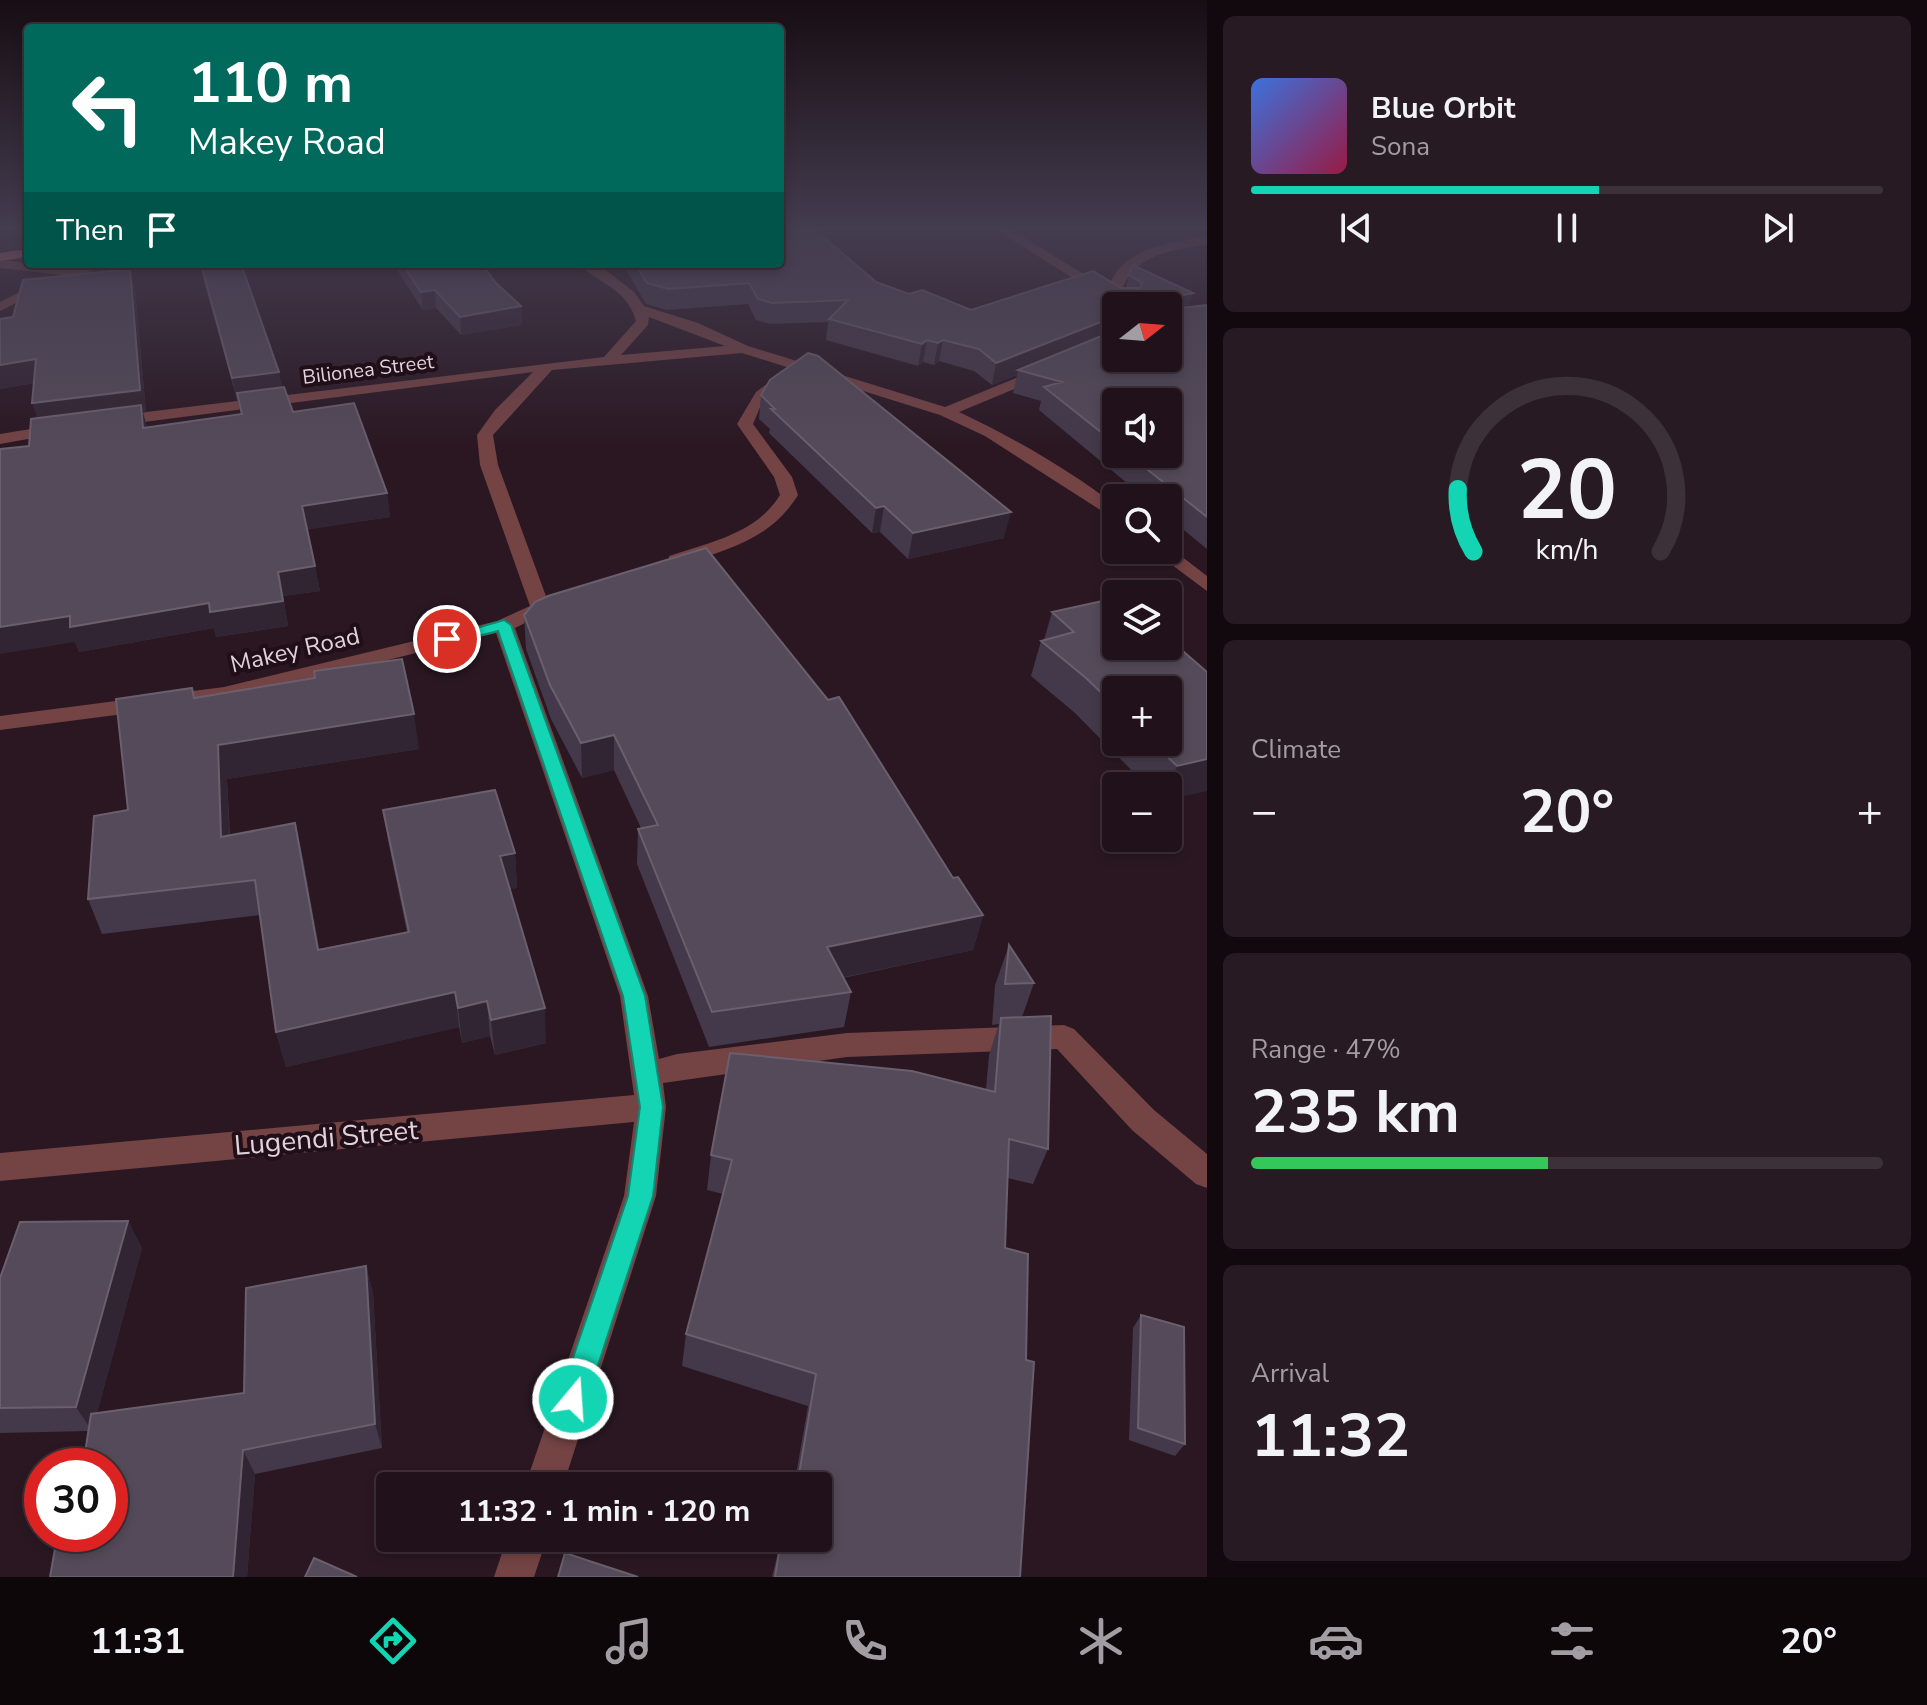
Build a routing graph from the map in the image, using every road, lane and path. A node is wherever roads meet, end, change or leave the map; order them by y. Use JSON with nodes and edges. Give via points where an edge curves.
{"nodes":[{"id":1,"x":634,"y":301,"type":"edge"},
{"id":2,"x":642,"y":310,"type":"junction"},
{"id":3,"x":743,"y":349,"type":"junction"},
{"id":4,"x":609,"y":360,"type":"junction"},
{"id":5,"x":799,"y":365,"type":"junction"},
{"id":6,"x":1059,"y":365,"type":"edge"},
{"id":7,"x":548,"y":366,"type":"junction"},
{"id":8,"x":946,"y":412,"type":"junction"},
{"id":9,"x":0,"y":439,"type":"edge"},
{"id":10,"x":1102,"y":504,"type":"edge"},
{"id":11,"x":1179,"y":564,"type":"edge"},
{"id":12,"x":661,"y":566,"type":"edge"},
{"id":13,"x":1207,"y":585,"type":"edge"},
{"id":14,"x":571,"y":598,"type":"edge"},
{"id":15,"x":541,"y":609,"type":"junction"},
{"id":16,"x":504,"y":625,"type":"junction"},
{"id":17,"x":0,"y":723,"type":"edge"},
{"id":18,"x":646,"y":1076,"type":"junction"},
{"id":19,"x":651,"y":1107,"type":"junction"},
{"id":20,"x":0,"y":1167,"type":"edge"},
{"id":21,"x":1207,"y":1174,"type":"edge"},
{"id":22,"x":549,"y":1472,"type":"edge"},
{"id":23,"x":522,"y":1552,"type":"edge"},
{"id":24,"x":514,"y":1577,"type":"edge"}],
"edges":[{"from":1,"to":2,"type":"street"},
{"from":2,"to":3,"type":"street"},
{"from":2,"to":4,"type":"street","via":[[643,322]]},
{"from":3,"to":4,"type":"street","name":"Bilionea Street"},
{"from":3,"to":5,"type":"street"},
{"from":4,"to":7,"type":"street","name":"Bilionea Street"},
{"from":5,"to":8,"type":"street"},
{"from":5,"to":12,"type":"street","via":[[764,391],[745,424],[783,477],[789,495],[779,516],[751,534]]},
{"from":6,"to":8,"type":"street"},
{"from":7,"to":9,"type":"street","name":"Bilionea Street"},
{"from":7,"to":15,"type":"street","via":[[485,435],[489,465]]},
{"from":8,"to":10,"type":"street","via":[[1004,441]]},
{"from":11,"to":13,"type":"street"},
{"from":14,"to":15,"type":"street","name":"Makey Road"},
{"from":15,"to":16,"type":"street","name":"Makey Road"},
{"from":16,"to":17,"type":"street","name":"Makey Road","via":[[224,694]]},
{"from":16,"to":18,"type":"street","via":[[634,996]]},
{"from":18,"to":19,"type":"street"},
{"from":18,"to":21,"type":"street","via":[[677,1066],[847,1045],[1064,1037],[1143,1120]]},
{"from":19,"to":20,"type":"street","name":"Lugendi Street"},
{"from":19,"to":22,"type":"street","via":[[640,1196]]},
{"from":23,"to":24,"type":"street"}]}
